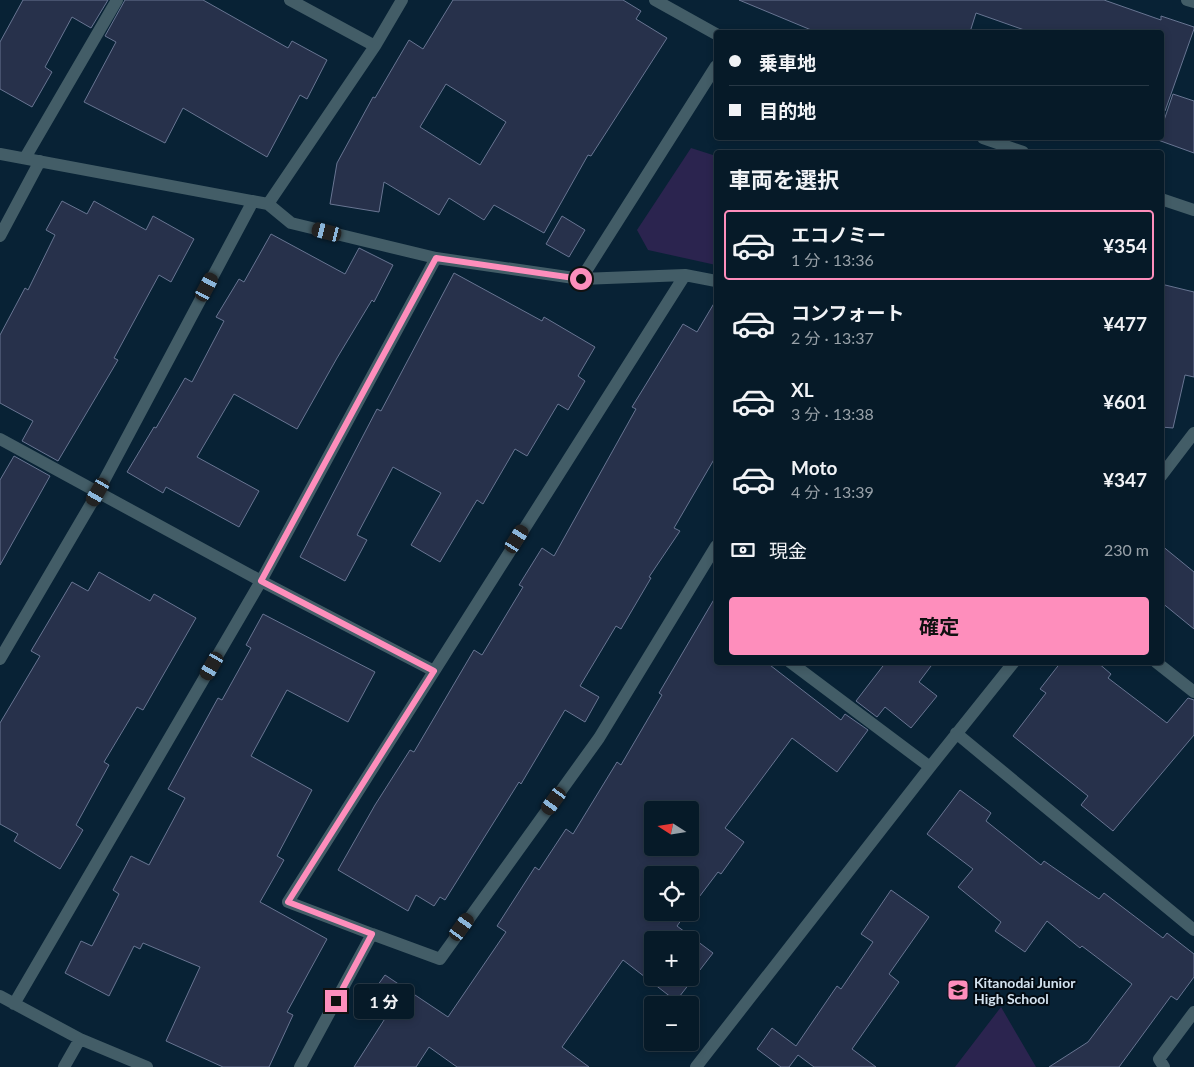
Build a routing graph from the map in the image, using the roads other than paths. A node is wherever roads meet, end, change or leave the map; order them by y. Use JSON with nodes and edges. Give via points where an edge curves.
{"nodes":[{"id":1,"x":116,"y":0,"type":"edge"},
{"id":2,"x":290,"y":0,"type":"edge"},
{"id":3,"x":402,"y":0,"type":"edge"},
{"id":4,"x":655,"y":0,"type":"edge"},
{"id":5,"x":1187,"y":0,"type":"edge"},
{"id":6,"x":1194,"y":2,"type":"edge"},
{"id":7,"x":714,"y":33,"type":"edge"},
{"id":8,"x":375,"y":46,"type":"junction"},
{"id":9,"x":714,"y":69,"type":"edge"},
{"id":10,"x":990,"y":140,"type":"edge"},
{"id":11,"x":1017,"y":150,"type":"edge"},
{"id":12,"x":0,"y":154,"type":"edge"},
{"id":13,"x":25,"y":158,"type":"junction"},
{"id":14,"x":40,"y":161,"type":"junction"},
{"id":15,"x":1164,"y":200,"type":"edge"},
{"id":16,"x":253,"y":201,"type":"junction"},
{"id":17,"x":268,"y":204,"type":"junction"},
{"id":18,"x":1194,"y":210,"type":"edge"},
{"id":19,"x":0,"y":236,"type":"edge"},
{"id":20,"x":436,"y":258,"type":"junction"},
{"id":21,"x":685,"y":275,"type":"junction"},
{"id":22,"x":581,"y":279,"type":"junction"},
{"id":23,"x":714,"y":281,"type":"edge"},
{"id":24,"x":1194,"y":433,"type":"edge"},
{"id":25,"x":0,"y":439,"type":"edge"},
{"id":26,"x":1164,"y":472,"type":"edge"},
{"id":27,"x":98,"y":492,"type":"junction"},
{"id":28,"x":714,"y":549,"type":"edge"},
{"id":29,"x":261,"y":581,"type":"junction"},
{"id":30,"x":0,"y":659,"type":"edge"},
{"id":31,"x":794,"y":665,"type":"edge"},
{"id":32,"x":1012,"y":665,"type":"edge"},
{"id":33,"x":1160,"y":665,"type":"edge"},
{"id":34,"x":434,"y":671,"type":"junction"},
{"id":35,"x":1194,"y":692,"type":"edge"},
{"id":36,"x":956,"y":733,"type":"junction"},
{"id":37,"x":930,"y":766,"type":"junction"},
{"id":38,"x":1194,"y":930,"type":"edge"},
{"id":39,"x":372,"y":934,"type":"junction"},
{"id":40,"x":0,"y":996,"type":"edge"},
{"id":41,"x":14,"y":1004,"type":"junction"},
{"id":42,"x":1194,"y":1012,"type":"edge"},
{"id":43,"x":80,"y":1040,"type":"junction"},
{"id":44,"x":64,"y":1067,"type":"edge"},
{"id":45,"x":147,"y":1067,"type":"edge"},
{"id":46,"x":300,"y":1067,"type":"edge"},
{"id":47,"x":696,"y":1067,"type":"edge"},
{"id":48,"x":1164,"y":1067,"type":"edge"}],
"edges":[{"from":1,"to":13,"type":"street"},
{"from":2,"to":8,"type":"street"},
{"from":3,"to":8,"type":"street"},
{"from":4,"to":7,"type":"street"},
{"from":5,"to":6,"type":"street"},
{"from":8,"to":17,"type":"street"},
{"from":9,"to":22,"type":"street"},
{"from":10,"to":11,"type":"street"},
{"from":12,"to":13,"type":"street"},
{"from":13,"to":14,"type":"street"},
{"from":14,"to":16,"type":"street"},
{"from":14,"to":19,"type":"street"},
{"from":15,"to":18,"type":"street"},
{"from":16,"to":17,"type":"street"},
{"from":16,"to":27,"type":"street"},
{"from":17,"to":20,"type":"street","via":[[290,223]]},
{"from":20,"to":22,"type":"street"},
{"from":20,"to":29,"type":"street"},
{"from":21,"to":22,"type":"street"},
{"from":21,"to":23,"type":"street"},
{"from":21,"to":34,"type":"street"},
{"from":24,"to":26,"type":"street"},
{"from":25,"to":27,"type":"street"},
{"from":27,"to":29,"type":"street"},
{"from":27,"to":30,"type":"street"},
{"from":28,"to":39,"type":"street","via":[[599,738],[440,959]]},
{"from":29,"to":34,"type":"street"},
{"from":29,"to":41,"type":"street"},
{"from":31,"to":37,"type":"street"},
{"from":32,"to":36,"type":"street"},
{"from":33,"to":35,"type":"street"},
{"from":34,"to":39,"type":"street","via":[[288,902]]},
{"from":36,"to":37,"type":"street"},
{"from":36,"to":38,"type":"street"},
{"from":37,"to":47,"type":"street"},
{"from":39,"to":46,"type":"street"},
{"from":40,"to":41,"type":"street"},
{"from":41,"to":43,"type":"street"},
{"from":42,"to":48,"type":"street","via":[[1159,1059]]},
{"from":43,"to":44,"type":"street"},
{"from":43,"to":45,"type":"street"}]}
